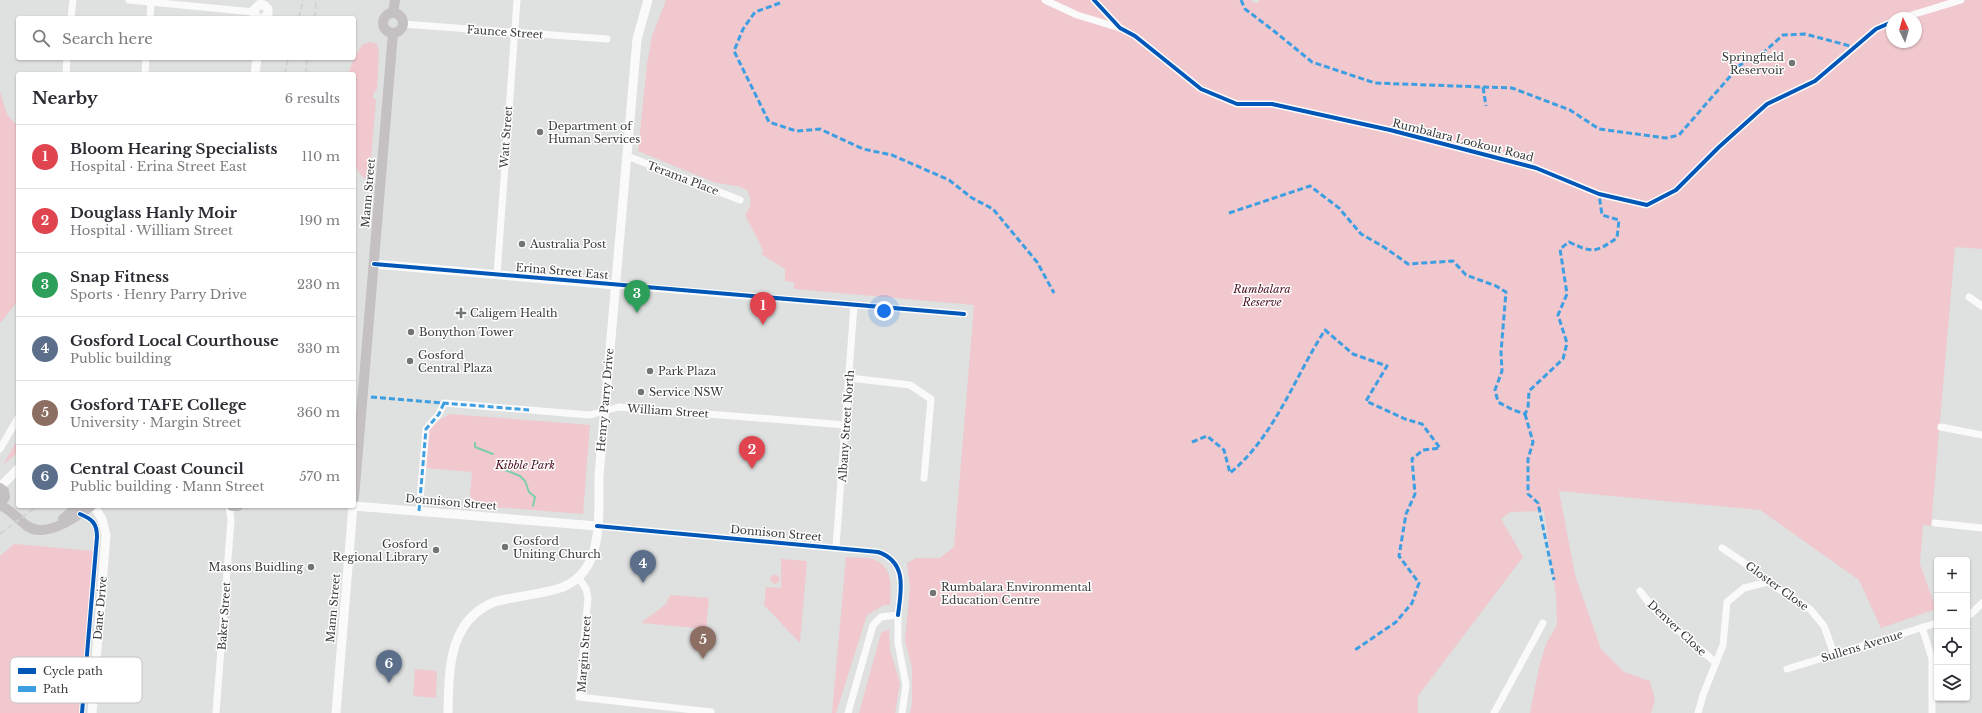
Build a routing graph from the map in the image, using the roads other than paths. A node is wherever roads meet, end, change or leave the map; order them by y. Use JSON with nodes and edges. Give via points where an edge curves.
{"nodes":[{"id":1,"x":73,"y":0,"type":"edge"},
{"id":2,"x":129,"y":0,"type":"edge"},
{"id":3,"x":395,"y":0,"type":"edge"},
{"id":4,"x":517,"y":0,"type":"edge"},
{"id":5,"x":648,"y":0,"type":"edge"},
{"id":6,"x":1045,"y":0,"type":"edge"},
{"id":7,"x":1094,"y":0,"type":"edge"},
{"id":8,"x":1961,"y":0,"type":"edge"},
{"id":9,"x":151,"y":1,"type":"edge"},
{"id":10,"x":262,"y":2,"type":"edge"},
{"id":11,"x":1922,"y":12,"type":"edge"},
{"id":12,"x":393,"y":13,"type":"junction"},
{"id":13,"x":256,"y":15,"type":"edge"},
{"id":14,"x":71,"y":16,"type":"edge"},
{"id":15,"x":150,"y":16,"type":"edge"},
{"id":16,"x":265,"y":16,"type":"edge"},
{"id":17,"x":402,"y":24,"type":"junction"},
{"id":18,"x":1886,"y":25,"type":"edge"},
{"id":19,"x":1120,"y":28,"type":"junction"},
{"id":20,"x":514,"y":32,"type":"junction"},
{"id":21,"x":393,"y":33,"type":"junction"},
{"id":22,"x":607,"y":40,"type":"dead end"},
{"id":23,"x":67,"y":60,"type":"edge"},
{"id":24,"x":146,"y":60,"type":"edge"},
{"id":25,"x":257,"y":60,"type":"edge"},
{"id":26,"x":66,"y":72,"type":"edge"},
{"id":27,"x":145,"y":72,"type":"edge"},
{"id":28,"x":255,"y":72,"type":"edge"},
{"id":29,"x":626,"y":156,"type":"junction"},
{"id":30,"x":740,"y":200,"type":"dead end"},
{"id":31,"x":374,"y":264,"type":"junction"},
{"id":32,"x":497,"y":275,"type":"junction"},
{"id":33,"x":615,"y":285,"type":"junction"},
{"id":34,"x":1969,"y":297,"type":"dead end"},
{"id":35,"x":854,"y":305,"type":"junction"},
{"id":36,"x":1982,"y":306,"type":"edge"},
{"id":37,"x":964,"y":314,"type":"dead end"},
{"id":38,"x":850,"y":378,"type":"junction"},
{"id":39,"x":604,"y":411,"type":"junction"},
{"id":40,"x":16,"y":421,"type":"edge"},
{"id":41,"x":846,"y":425,"type":"junction"},
{"id":42,"x":1941,"y":427,"type":"dead end"},
{"id":43,"x":1982,"y":435,"type":"edge"},
{"id":44,"x":0,"y":449,"type":"edge"},
{"id":45,"x":16,"y":473,"type":"edge"},
{"id":46,"x":356,"y":475,"type":"edge"},
{"id":47,"x":924,"y":478,"type":"dead end"},
{"id":48,"x":16,"y":480,"type":"edge"},
{"id":49,"x":2,"y":498,"type":"edge"},
{"id":50,"x":356,"y":506,"type":"edge"},
{"id":51,"x":76,"y":508,"type":"edge"},
{"id":52,"x":89,"y":508,"type":"edge"},
{"id":53,"x":94,"y":508,"type":"edge"},
{"id":54,"x":229,"y":508,"type":"edge"},
{"id":55,"x":237,"y":508,"type":"edge"},
{"id":56,"x":354,"y":508,"type":"edge"},
{"id":57,"x":419,"y":511,"type":"junction"},
{"id":58,"x":231,"y":520,"type":"junction"},
{"id":59,"x":1935,"y":523,"type":"dead end"},
{"id":60,"x":597,"y":526,"type":"junction"},
{"id":61,"x":53,"y":528,"type":"junction"},
{"id":62,"x":1982,"y":528,"type":"edge"},
{"id":63,"x":836,"y":547,"type":"junction"},
{"id":64,"x":1722,"y":548,"type":"dead end"},
{"id":65,"x":579,"y":578,"type":"junction"},
{"id":66,"x":1768,"y":582,"type":"junction"},
{"id":67,"x":1640,"y":591,"type":"dead end"},
{"id":68,"x":1982,"y":603,"type":"edge"},
{"id":69,"x":1970,"y":614,"type":"edge"},
{"id":70,"x":898,"y":615,"type":"junction"},
{"id":71,"x":1543,"y":623,"type":"dead end"},
{"id":72,"x":1934,"y":624,"type":"edge"},
{"id":73,"x":1922,"y":627,"type":"junction"},
{"id":74,"x":1834,"y":654,"type":"junction"},
{"id":75,"x":96,"y":657,"type":"edge"},
{"id":76,"x":1716,"y":663,"type":"junction"},
{"id":77,"x":1787,"y":669,"type":"dead end"},
{"id":78,"x":93,"y":703,"type":"edge"},
{"id":79,"x":711,"y":712,"type":"edge"},
{"id":80,"x":92,"y":713,"type":"edge"},
{"id":81,"x":216,"y":713,"type":"edge"},
{"id":82,"x":336,"y":713,"type":"edge"},
{"id":83,"x":448,"y":713,"type":"edge"},
{"id":84,"x":848,"y":713,"type":"edge"},
{"id":85,"x":902,"y":713,"type":"edge"},
{"id":86,"x":1494,"y":713,"type":"edge"},
{"id":87,"x":1698,"y":713,"type":"edge"},
{"id":88,"x":1932,"y":713,"type":"edge"}],
"edges":[{"from":1,"to":14,"type":"street"},
{"from":2,"to":9,"type":"street"},
{"from":3,"to":12,"type":"main road"},
{"from":4,"to":20,"type":"street","name":"Watt Street"},
{"from":5,"to":29,"type":"main road","name":"Henry Parry Drive","via":[[637,39]]},
{"from":6,"to":19,"type":"street","name":"Rumbalara Lookout Road","via":[[1077,15]]},
{"from":7,"to":19,"type":"street","name":"Rumbalara Lookout Road"},
{"from":8,"to":11,"type":"street"},
{"from":9,"to":13,"type":"street"},
{"from":9,"to":15,"type":"street"},
{"from":10,"to":13,"type":"main road","via":[[256,6]]},
{"from":10,"to":16,"type":"main road","via":[[268,11]]},
{"from":12,"to":17,"type":"main road","via":[[399,16]]},
{"from":12,"to":21,"type":"main road","via":[[385,17],[382,23],[384,29]]},
{"from":17,"to":20,"type":"street","name":"Faunce Street"},
{"from":17,"to":21,"type":"main road","via":[[400,30]]},
{"from":18,"to":19,"type":"street","name":"Rumbalara Lookout Road","via":[[1876,29],[1815,81],[1767,104],[1676,190],[1647,205],[1599,194],[1536,168],[1390,130],[1272,104],[1237,104],[1201,89],[1135,36]]},
{"from":20,"to":22,"type":"street","name":"Faunce Street"},
{"from":20,"to":32,"type":"street","name":"Watt Street"},
{"from":21,"to":31,"type":"main road","name":"Mann Street"},
{"from":23,"to":26,"type":"street"},
{"from":24,"to":27,"type":"street"},
{"from":25,"to":28,"type":"main road"},
{"from":29,"to":30,"type":"street","name":"Terama Place"},
{"from":29,"to":33,"type":"main road","name":"Henry Parry Drive"},
{"from":31,"to":32,"type":"main road","name":"Erina Street East"},
{"from":31,"to":46,"type":"main road","name":"Mann Street"},
{"from":32,"to":33,"type":"main road","name":"Erina Street East"},
{"from":33,"to":35,"type":"street","name":"Erina Street East"},
{"from":33,"to":39,"type":"main road","name":"Henry Parry Drive"},
{"from":34,"to":36,"type":"street"},
{"from":35,"to":37,"type":"street","name":"Erina Street East"},
{"from":35,"to":38,"type":"street","name":"Albany Street North"},
{"from":38,"to":41,"type":"street","name":"Albany Street North"},
{"from":38,"to":47,"type":"street","via":[[910,384],[932,399]]},
{"from":39,"to":41,"type":"street","name":"William Street","via":[[626,407]]},
{"from":39,"to":57,"type":"street","name":"William Street","via":[[590,415],[444,403],[439,414],[426,429]]},
{"from":39,"to":60,"type":"main road","name":"Henry Parry Drive"},
{"from":40,"to":44,"type":"street"},
{"from":41,"to":63,"type":"street","name":"Albany Street North"},
{"from":42,"to":43,"type":"street"},
{"from":45,"to":49,"type":"main road"},
{"from":48,"to":49,"type":"main road"},
{"from":49,"to":61,"type":"main road","via":[[27,526],[40,530]]},
{"from":50,"to":57,"type":"main road","name":"Donnison Street"},
{"from":51,"to":61,"type":"main road"},
{"from":52,"to":61,"type":"main road"},
{"from":53,"to":75,"type":"main road","name":"Dane Drive","via":[[102,519],[106,535]]},
{"from":54,"to":58,"type":"street","name":"Baker Street"},
{"from":55,"to":58,"type":"street","name":"Baker Street"},
{"from":56,"to":82,"type":"main road","name":"Mann Street"},
{"from":57,"to":60,"type":"main road","name":"Donnison Street"},
{"from":58,"to":81,"type":"street","name":"Baker Street"},
{"from":59,"to":62,"type":"street"},
{"from":60,"to":63,"type":"street","name":"Donnison Street"},
{"from":60,"to":65,"type":"main road","name":"Henry Parry Drive","via":[[592,559]]},
{"from":63,"to":70,"type":"street","name":"Donnison Street","via":[[878,552],[892,560],[901,579]]},
{"from":64,"to":66,"type":"street","name":"Gloster Close"},
{"from":65,"to":79,"type":"street","name":"Margin Street","via":[[588,598],[579,697]]},
{"from":65,"to":83,"type":"main road","name":"Henry Parry Drive","via":[[558,589],[494,602],[470,616],[459,633],[453,654]]},
{"from":66,"to":74,"type":"street","name":"Gloster Close","via":[[1810,609],[1824,626]]},
{"from":66,"to":76,"type":"street","via":[[1744,588],[1727,602],[1723,645]]},
{"from":67,"to":76,"type":"street","name":"Denver Close","via":[[1653,608]]},
{"from":68,"to":69,"type":"street"},
{"from":70,"to":84,"type":"street","via":[[881,617],[873,625]]},
{"from":70,"to":85,"type":"street","name":"Donnison Street","via":[[898,643],[906,685]]},
{"from":71,"to":86,"type":"street"},
{"from":72,"to":73,"type":"street","name":"Sullens Avenue"},
{"from":73,"to":74,"type":"street","name":"Sullens Avenue"},
{"from":73,"to":88,"type":"street","via":[[1932,659]]},
{"from":74,"to":77,"type":"street","name":"Sullens Avenue"},
{"from":76,"to":87,"type":"street"},
{"from":78,"to":80,"type":"main road","name":"Dane Drive"}]}
